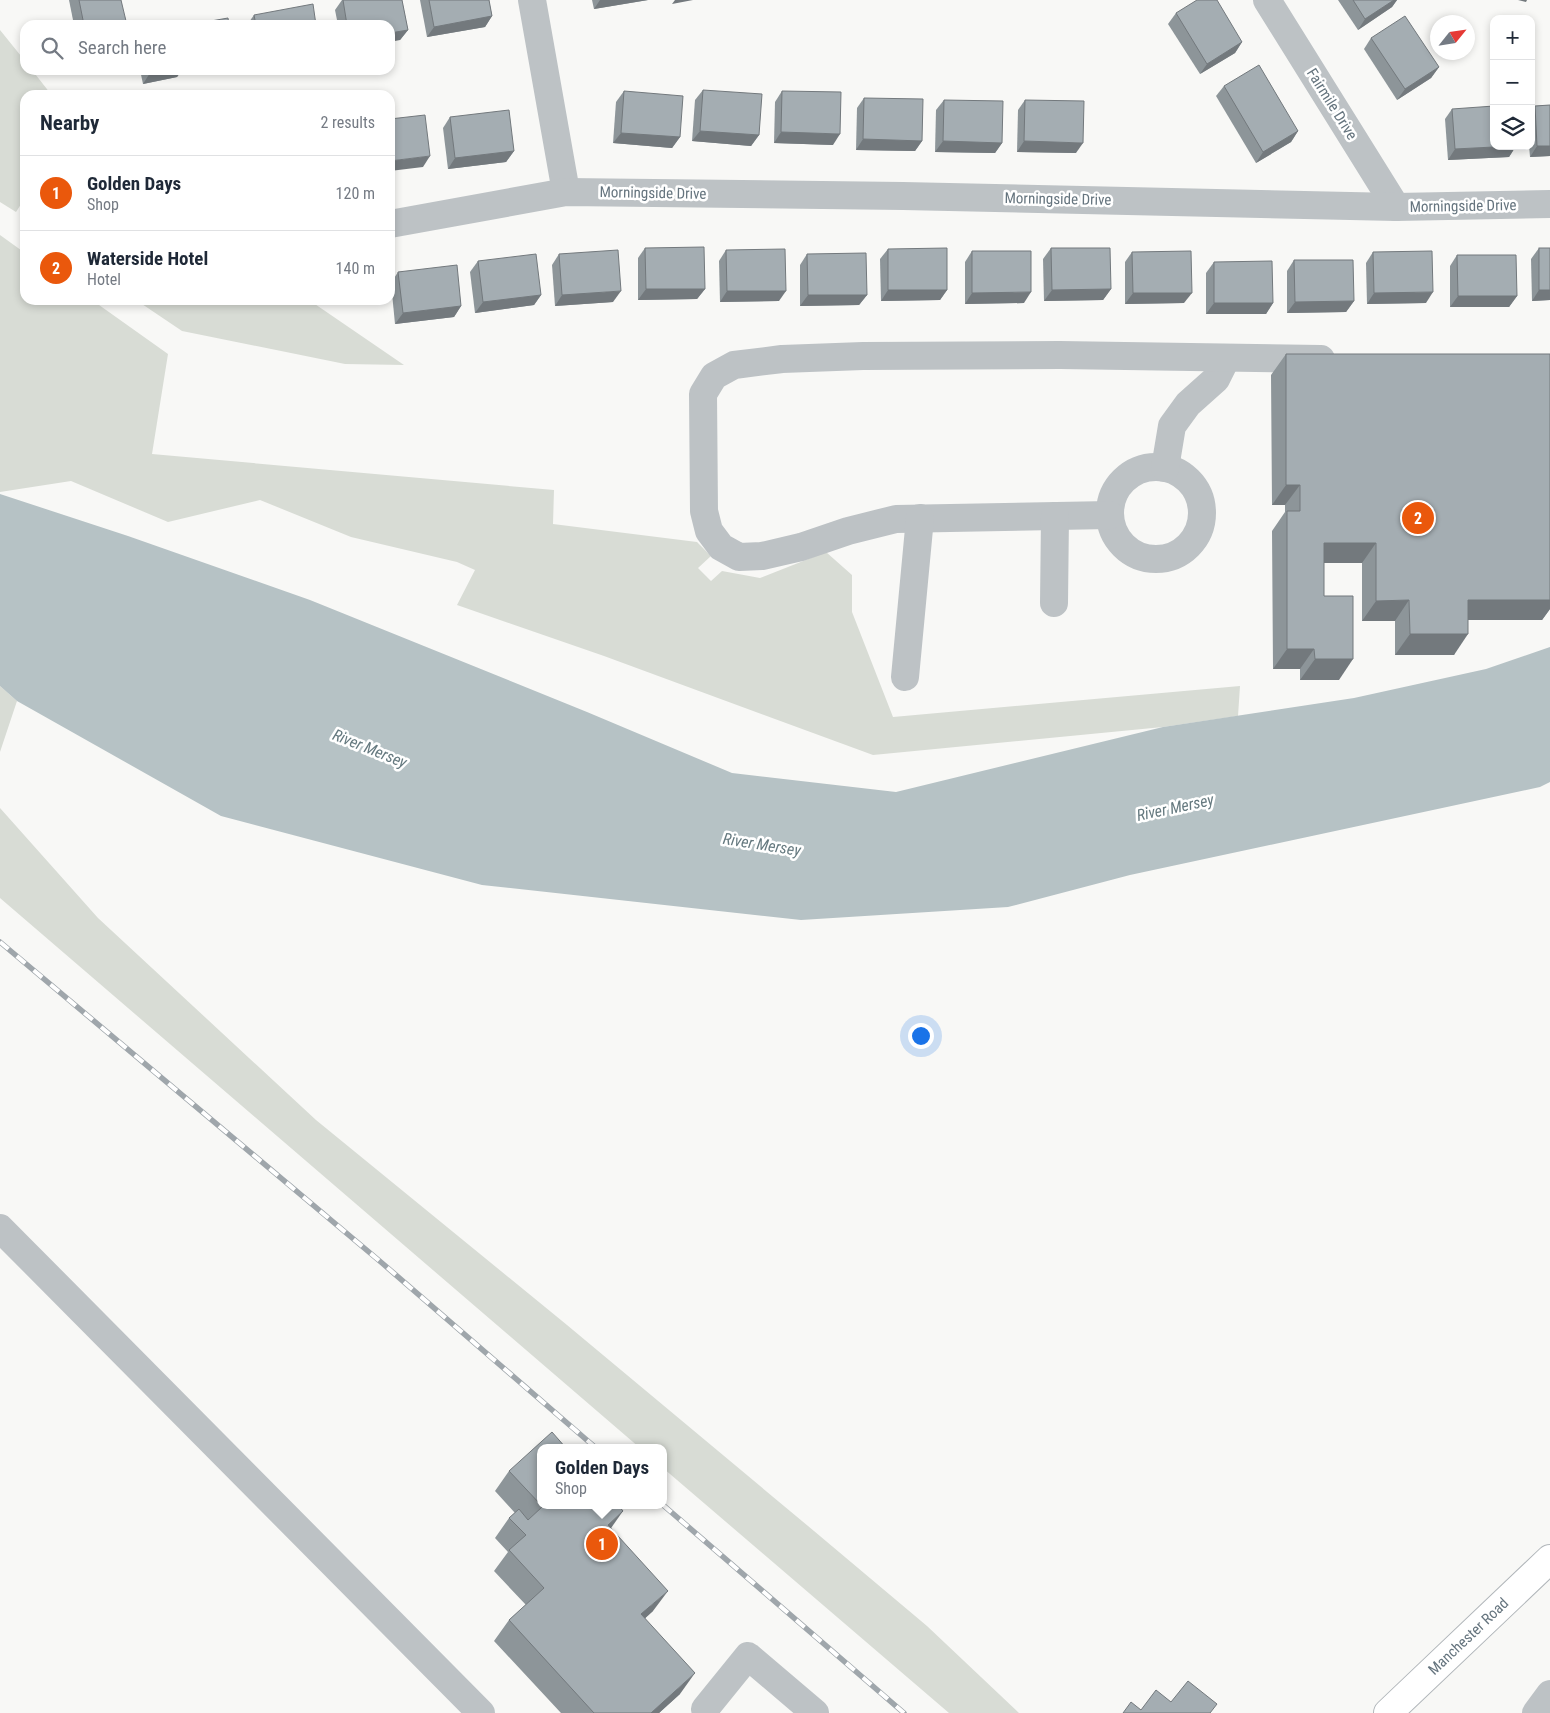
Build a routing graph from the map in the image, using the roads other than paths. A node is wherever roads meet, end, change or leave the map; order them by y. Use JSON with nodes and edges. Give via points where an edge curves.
{"nodes":[{"id":1,"x":532,"y":0,"type":"edge"},
{"id":2,"x":1267,"y":0,"type":"edge"},
{"id":3,"x":566,"y":192,"type":"junction"},
{"id":4,"x":1550,"y":204,"type":"edge"},
{"id":5,"x":1396,"y":207,"type":"junction"},
{"id":6,"x":395,"y":223,"type":"edge"},
{"id":7,"x":1226,"y":358,"type":"junction"},
{"id":8,"x":1348,"y":359,"type":"edge"},
{"id":9,"x":1165,"y":468,"type":"junction"},
{"id":10,"x":1110,"y":515,"type":"junction"},
{"id":11,"x":1055,"y":516,"type":"junction"},
{"id":12,"x":920,"y":518,"type":"junction"},
{"id":13,"x":1054,"y":603,"type":"dead end"},
{"id":14,"x":905,"y":677,"type":"dead end"},
{"id":15,"x":0,"y":1228,"type":"edge"},
{"id":16,"x":1550,"y":1559,"type":"edge"},
{"id":17,"x":1550,"y":1694,"type":"edge"},
{"id":18,"x":481,"y":1713,"type":"edge"},
{"id":19,"x":706,"y":1713,"type":"edge"},
{"id":20,"x":815,"y":1713,"type":"edge"},
{"id":21,"x":1388,"y":1713,"type":"edge"},
{"id":22,"x":1536,"y":1713,"type":"edge"}],
"edges":[{"from":1,"to":3,"type":"street"},
{"from":2,"to":5,"type":"street","name":"Fairmile Drive"},
{"from":3,"to":5,"type":"street","name":"Morningside Drive"},
{"from":3,"to":6,"type":"street","name":"Morningside Drive"},
{"from":4,"to":5,"type":"street","name":"Morningside Drive"},
{"from":7,"to":8,"type":"street"},
{"from":7,"to":9,"type":"street","via":[[1216,379],[1188,404],[1172,426]]},
{"from":7,"to":12,"type":"street","via":[[1050,355],[782,359],[734,365],[714,376],[702,394],[704,511],[709,530],[721,547],[740,557],[762,556],[896,519]]},
{"from":9,"to":10,"type":"street","via":[[1150,467],[1134,472],[1122,481],[1114,494]]},
{"from":9,"to":10,"type":"street","via":[[1179,473],[1190,483],[1202,510],[1201,525],[1184,550],[1157,560],[1141,557],[1117,539]]},
{"from":10,"to":11,"type":"street"},
{"from":11,"to":12,"type":"street"},
{"from":11,"to":13,"type":"street"},
{"from":12,"to":14,"type":"street"},
{"from":15,"to":18,"type":"street"},
{"from":16,"to":21,"type":"main road","name":"Manchester Road"},
{"from":17,"to":22,"type":"street"},
{"from":19,"to":20,"type":"street","via":[[705,1709],[748,1656]]}]}
